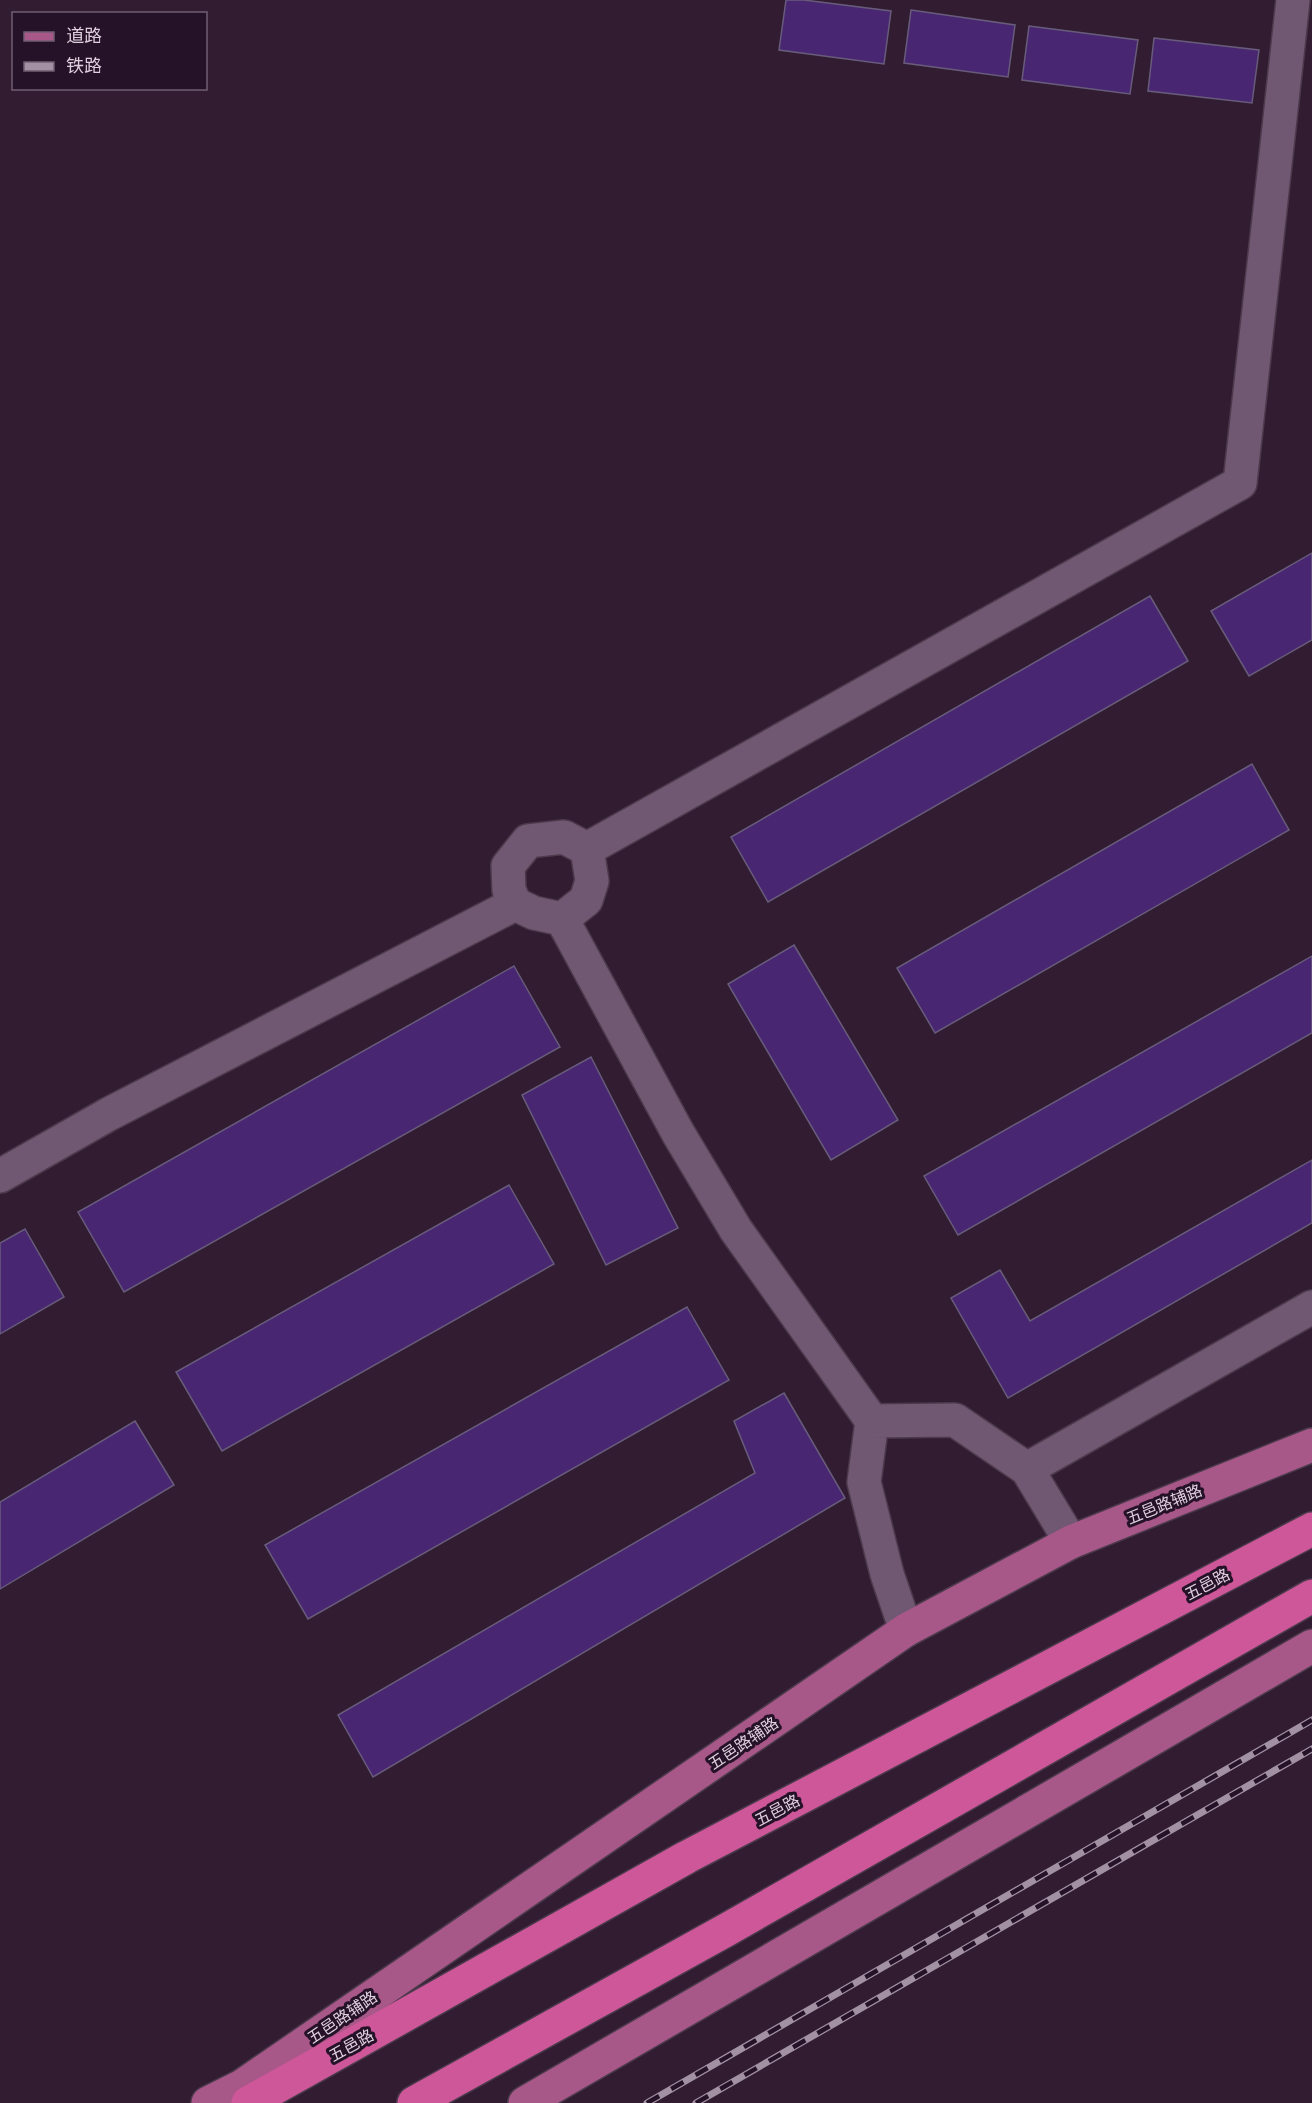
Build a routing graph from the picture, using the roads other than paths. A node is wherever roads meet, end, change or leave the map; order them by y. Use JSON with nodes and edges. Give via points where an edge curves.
{"nodes":[{"id":1,"x":1293,"y":0,"type":"edge"},
{"id":2,"x":587,"y":849,"type":"junction"},
{"id":3,"x":515,"y":904,"type":"junction"},
{"id":4,"x":562,"y":919,"type":"junction"},
{"id":5,"x":0,"y":1176,"type":"edge"},
{"id":6,"x":1312,"y":1307,"type":"edge"},
{"id":7,"x":872,"y":1421,"type":"junction"},
{"id":8,"x":1312,"y":1444,"type":"edge"},
{"id":9,"x":1027,"y":1469,"type":"junction"},
{"id":10,"x":1312,"y":1529,"type":"edge"},
{"id":11,"x":1071,"y":1542,"type":"junction"},
{"id":12,"x":1312,"y":1596,"type":"edge"},
{"id":13,"x":906,"y":1630,"type":"junction"},
{"id":14,"x":1312,"y":1646,"type":"edge"},
{"id":15,"x":245,"y":2097,"type":"edge"},
{"id":16,"x":208,"y":2103,"type":"edge"},
{"id":17,"x":414,"y":2103,"type":"edge"},
{"id":18,"x":525,"y":2103,"type":"edge"}],
"edges":[{"from":1,"to":2,"type":"street","via":[[1240,483]]},
{"from":2,"to":3,"type":"street","via":[[564,837],[528,841],[508,866],[509,890]]},
{"from":2,"to":4,"type":"street","via":[[592,881],[586,900]]},
{"from":3,"to":4,"type":"street"},
{"from":3,"to":5,"type":"street","via":[[109,1114]]},
{"from":4,"to":7,"type":"street","via":[[678,1133],[736,1230]]},
{"from":6,"to":9,"type":"street"},
{"from":7,"to":9,"type":"street","via":[[955,1420]]},
{"from":7,"to":13,"type":"street","via":[[864,1482]]},
{"from":8,"to":11,"type":"main road","name":"五邑路辅路"},
{"from":9,"to":11,"type":"street"},
{"from":10,"to":15,"type":"highway","name":"五邑路","via":[[687,1857]]},
{"from":11,"to":13,"type":"main road","name":"五邑路辅路"},
{"from":12,"to":17,"type":"highway"},
{"from":13,"to":15,"type":"main road","name":"五邑路辅路"},
{"from":14,"to":18,"type":"main road"},
{"from":15,"to":16,"type":"main road","name":"五邑路辅路"}]}
